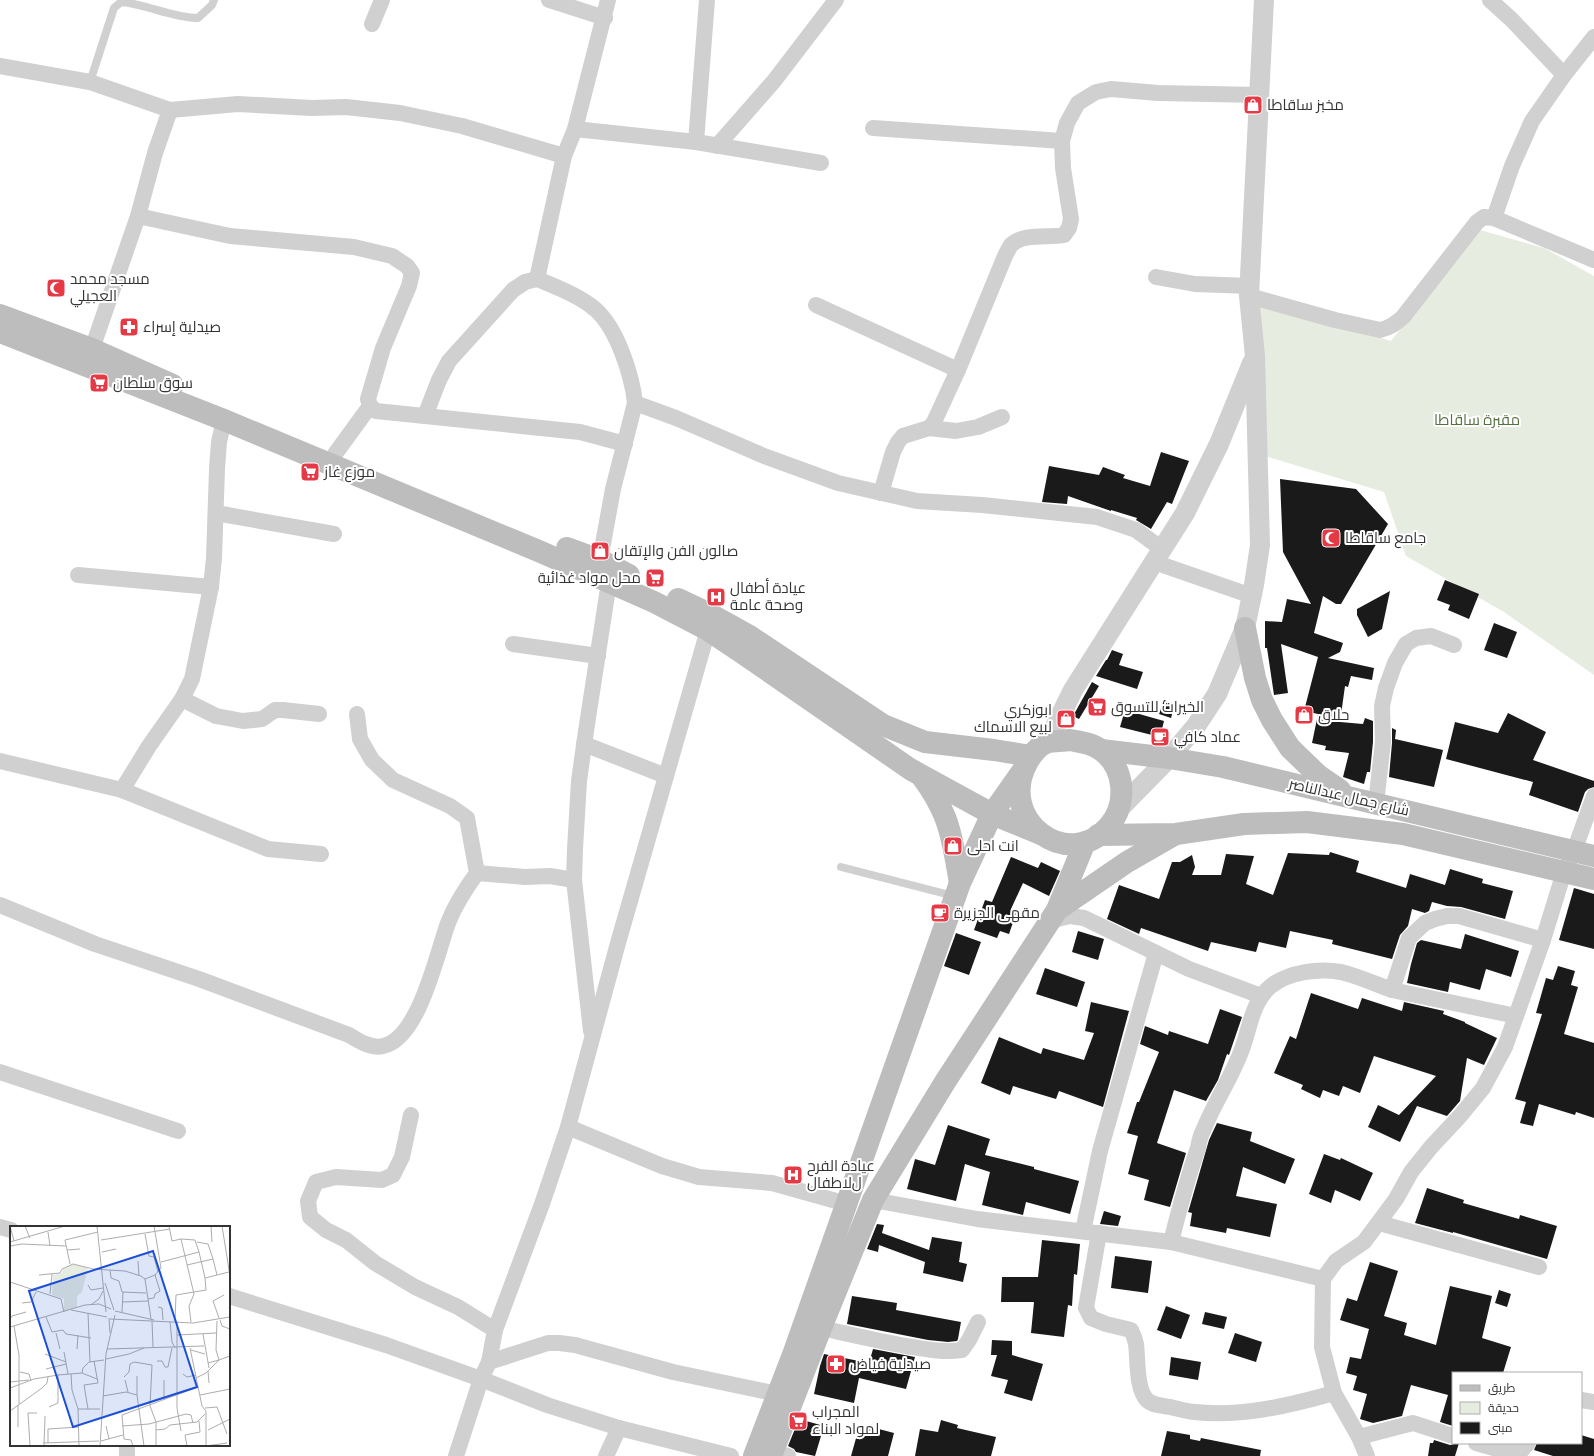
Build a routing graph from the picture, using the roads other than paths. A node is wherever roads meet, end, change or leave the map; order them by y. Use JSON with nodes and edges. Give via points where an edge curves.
{"nodes":[{"id":1,"x":214,"y":0,"type":"edge"},
{"id":2,"x":382,"y":0,"type":"edge"},
{"id":3,"x":549,"y":0,"type":"edge"},
{"id":4,"x":608,"y":0,"type":"edge"},
{"id":5,"x":707,"y":0,"type":"edge"},
{"id":6,"x":836,"y":0,"type":"edge"},
{"id":7,"x":1264,"y":0,"type":"edge"},
{"id":8,"x":1490,"y":0,"type":"edge"},
{"id":9,"x":604,"y":18,"type":"junction"},
{"id":10,"x":372,"y":24,"type":"dead end"},
{"id":11,"x":1594,"y":37,"type":"edge"},
{"id":12,"x":0,"y":66,"type":"edge"},
{"id":13,"x":1564,"y":75,"type":"junction"},
{"id":14,"x":90,"y":82,"type":"junction"},
{"id":15,"x":1260,"y":95,"type":"junction"},
{"id":16,"x":170,"y":110,"type":"junction"},
{"id":17,"x":873,"y":128,"type":"dead end"},
{"id":18,"x":575,"y":129,"type":"junction"},
{"id":19,"x":1062,"y":141,"type":"junction"},
{"id":20,"x":696,"y":142,"type":"junction"},
{"id":21,"x":717,"y":146,"type":"junction"},
{"id":22,"x":564,"y":156,"type":"junction"},
{"id":23,"x":821,"y":163,"type":"dead end"},
{"id":24,"x":138,"y":216,"type":"junction"},
{"id":25,"x":1494,"y":218,"type":"junction"},
{"id":26,"x":1594,"y":260,"type":"edge"},
{"id":27,"x":1156,"y":277,"type":"dead end"},
{"id":28,"x":537,"y":279,"type":"junction"},
{"id":29,"x":1249,"y":291,"type":"junction"},
{"id":30,"x":816,"y":305,"type":"dead end"},
{"id":31,"x":0,"y":314,"type":"edge"},
{"id":32,"x":0,"y":332,"type":"edge"},
{"id":33,"x":92,"y":349,"type":"junction"},
{"id":34,"x":1255,"y":356,"type":"junction"},
{"id":35,"x":958,"y":370,"type":"junction"},
{"id":36,"x":635,"y":403,"type":"junction"},
{"id":37,"x":370,"y":406,"type":"junction"},
{"id":38,"x":425,"y":416,"type":"junction"},
{"id":39,"x":1002,"y":417,"type":"dead end"},
{"id":40,"x":224,"y":420,"type":"junction"},
{"id":41,"x":929,"y":428,"type":"junction"},
{"id":42,"x":625,"y":444,"type":"junction"},
{"id":43,"x":336,"y":454,"type":"junction"},
{"id":44,"x":881,"y":492,"type":"junction"},
{"id":45,"x":216,"y":513,"type":"junction"},
{"id":46,"x":334,"y":534,"type":"dead end"},
{"id":47,"x":1158,"y":556,"type":"junction"},
{"id":48,"x":600,"y":560,"type":"junction"},
{"id":49,"x":78,"y":575,"type":"dead end"},
{"id":50,"x":609,"y":582,"type":"junction"},
{"id":51,"x":210,"y":587,"type":"junction"},
{"id":52,"x":1252,"y":596,"type":"junction"},
{"id":53,"x":1245,"y":628,"type":"junction"},
{"id":54,"x":708,"y":630,"type":"junction"},
{"id":55,"x":513,"y":644,"type":"dead end"},
{"id":56,"x":1454,"y":645,"type":"dead end"},
{"id":57,"x":598,"y":656,"type":"junction"},
{"id":58,"x":182,"y":699,"type":"junction"},
{"id":59,"x":318,"y":714,"type":"dead end"},
{"id":60,"x":357,"y":714,"type":"dead end"},
{"id":61,"x":1047,"y":743,"type":"junction"},
{"id":62,"x":584,"y":744,"type":"junction"},
{"id":63,"x":1101,"y":750,"type":"junction"},
{"id":64,"x":1169,"y":758,"type":"junction"},
{"id":65,"x":0,"y":761,"type":"edge"},
{"id":66,"x":1027,"y":763,"type":"junction"},
{"id":67,"x":666,"y":776,"type":"junction"},
{"id":68,"x":922,"y":776,"type":"junction"},
{"id":69,"x":122,"y":790,"type":"junction"},
{"id":70,"x":1594,"y":796,"type":"edge"},
{"id":71,"x":1349,"y":797,"type":"junction"},
{"id":72,"x":1376,"y":803,"type":"junction"},
{"id":73,"x":1119,"y":809,"type":"junction"},
{"id":74,"x":992,"y":814,"type":"junction"},
{"id":75,"x":1041,"y":834,"type":"junction"},
{"id":76,"x":1176,"y":834,"type":"junction"},
{"id":77,"x":1091,"y":838,"type":"junction"},
{"id":78,"x":1584,"y":853,"type":"edge"},
{"id":79,"x":322,"y":854,"type":"dead end"},
{"id":80,"x":841,"y":867,"type":"dead end"},
{"id":81,"x":477,"y":872,"type":"junction"},
{"id":82,"x":1564,"y":872,"type":"junction"},
{"id":83,"x":1594,"y":879,"type":"edge"},
{"id":84,"x":574,"y":880,"type":"junction"},
{"id":85,"x":957,"y":890,"type":"junction"},
{"id":86,"x":0,"y":905,"type":"edge"},
{"id":87,"x":1053,"y":915,"type":"junction"},
{"id":88,"x":1543,"y":940,"type":"junction"},
{"id":89,"x":1156,"y":954,"type":"junction"},
{"id":90,"x":1392,"y":990,"type":"junction"},
{"id":91,"x":1261,"y":996,"type":"junction"},
{"id":92,"x":1516,"y":1016,"type":"junction"},
{"id":93,"x":592,"y":1042,"type":"junction"},
{"id":94,"x":0,"y":1072,"type":"edge"},
{"id":95,"x":411,"y":1115,"type":"dead end"},
{"id":96,"x":568,"y":1127,"type":"junction"},
{"id":97,"x":178,"y":1131,"type":"dead end"},
{"id":98,"x":874,"y":1200,"type":"junction"},
{"id":99,"x":847,"y":1204,"type":"junction"},
{"id":100,"x":1379,"y":1223,"type":"junction"},
{"id":101,"x":0,"y":1227,"type":"edge"},
{"id":102,"x":10,"y":1230,"type":"edge"},
{"id":103,"x":1091,"y":1232,"type":"junction"},
{"id":104,"x":1171,"y":1242,"type":"junction"},
{"id":105,"x":1539,"y":1267,"type":"dead end"},
{"id":106,"x":1323,"y":1278,"type":"junction"},
{"id":107,"x":230,"y":1296,"type":"edge"},
{"id":108,"x":978,"y":1322,"type":"dead end"},
{"id":109,"x":821,"y":1328,"type":"junction"},
{"id":110,"x":496,"y":1330,"type":"junction"},
{"id":111,"x":489,"y":1362,"type":"junction"},
{"id":112,"x":481,"y":1379,"type":"junction"},
{"id":113,"x":1334,"y":1393,"type":"junction"},
{"id":114,"x":778,"y":1394,"type":"junction"},
{"id":115,"x":1582,"y":1400,"type":"edge"},
{"id":116,"x":1594,"y":1402,"type":"edge"},
{"id":117,"x":619,"y":1428,"type":"junction"},
{"id":118,"x":1452,"y":1436,"type":"edge"},
{"id":119,"x":1359,"y":1437,"type":"junction"},
{"id":120,"x":1480,"y":1444,"type":"edge"},
{"id":121,"x":1527,"y":1444,"type":"edge"},
{"id":122,"x":772,"y":1455,"type":"edge"},
{"id":123,"x":456,"y":1456,"type":"edge"},
{"id":124,"x":606,"y":1456,"type":"edge"},
{"id":125,"x":731,"y":1456,"type":"edge"},
{"id":126,"x":1367,"y":1456,"type":"edge"}],
"edges":[{"from":1,"to":14,"type":"lane","via":[[198,18],[187,18],[121,2],[112,12]]},
{"from":2,"to":10,"type":"street"},
{"from":3,"to":9,"type":"street"},
{"from":4,"to":9,"type":"street"},
{"from":5,"to":20,"type":"street"},
{"from":6,"to":21,"type":"street","via":[[774,81]]},
{"from":7,"to":15,"type":"street"},
{"from":8,"to":13,"type":"street"},
{"from":9,"to":18,"type":"street"},
{"from":11,"to":13,"type":"street"},
{"from":12,"to":14,"type":"street"},
{"from":13,"to":25,"type":"street","via":[[1532,121],[1512,166]]},
{"from":14,"to":16,"type":"street"},
{"from":15,"to":19,"type":"street","via":[[1158,93],[1111,89],[1096,92],[1078,103],[1067,123]]},
{"from":15,"to":29,"type":"street"},
{"from":16,"to":22,"type":"street","via":[[238,104],[346,107],[400,113],[462,126]]},
{"from":16,"to":24,"type":"street"},
{"from":17,"to":19,"type":"street"},
{"from":18,"to":20,"type":"street"},
{"from":18,"to":22,"type":"street"},
{"from":19,"to":35,"type":"street","via":[[1063,168],[1071,219],[1069,228],[1064,235],[1030,237],[1018,240],[1011,246]]},
{"from":20,"to":21,"type":"street"},
{"from":21,"to":23,"type":"street"},
{"from":22,"to":28,"type":"street"},
{"from":24,"to":33,"type":"street"},
{"from":24,"to":37,"type":"street","via":[[230,236],[354,247],[392,256],[407,266],[412,273],[409,286],[383,348],[368,399]]},
{"from":25,"to":26,"type":"street"},
{"from":25,"to":29,"type":"street","via":[[1484,217],[1477,222],[1403,317],[1387,328],[1380,330],[1335,320]]},
{"from":27,"to":29,"type":"street"},
{"from":28,"to":36,"type":"street","via":[[576,296],[595,309],[606,321],[624,360],[634,390]]},
{"from":28,"to":38,"type":"street","via":[[525,282],[513,290],[449,361]]},
{"from":29,"to":34,"type":"street"},
{"from":30,"to":35,"type":"street"},
{"from":31,"to":33,"type":"main road"},
{"from":32,"to":40,"type":"main road"},
{"from":33,"to":43,"type":"main road"},
{"from":34,"to":47,"type":"street","via":[[1219,444],[1185,513]]},
{"from":34,"to":52,"type":"street","via":[[1260,545]]},
{"from":35,"to":41,"type":"street"},
{"from":36,"to":42,"type":"street"},
{"from":36,"to":44,"type":"street","via":[[785,464],[838,483]]},
{"from":37,"to":38,"type":"street","via":[[376,411],[387,413]]},
{"from":37,"to":43,"type":"street"},
{"from":38,"to":42,"type":"street","via":[[580,432]]},
{"from":39,"to":41,"type":"street","via":[[978,427],[956,431]]},
{"from":40,"to":45,"type":"street","via":[[217,469]]},
{"from":40,"to":50,"type":"main road"},
{"from":41,"to":44,"type":"street","via":[[903,436],[898,442]]},
{"from":42,"to":48,"type":"street","via":[[613,489]]},
{"from":43,"to":48,"type":"main road"},
{"from":44,"to":47,"type":"street","via":[[917,501],[1097,517],[1136,530]]},
{"from":45,"to":46,"type":"street"},
{"from":45,"to":51,"type":"street"},
{"from":47,"to":52,"type":"street"},
{"from":47,"to":61,"type":"street","via":[[1073,690]]},
{"from":48,"to":66,"type":"main road","via":[[748,635],[883,725],[925,742],[994,750]]},
{"from":49,"to":51,"type":"street"},
{"from":50,"to":54,"type":"main road"},
{"from":50,"to":57,"type":"street"},
{"from":51,"to":58,"type":"street","via":[[192,678]]},
{"from":52,"to":53,"type":"street"},
{"from":53,"to":64,"type":"street","via":[[1217,694],[1196,726]]},
{"from":53,"to":71,"type":"main road","via":[[1262,700],[1272,720],[1290,748],[1318,775]]},
{"from":54,"to":67,"type":"street"},
{"from":54,"to":68,"type":"main road"},
{"from":55,"to":57,"type":"street"},
{"from":56,"to":72,"type":"street","via":[[1431,636],[1416,638],[1406,644],[1395,663],[1382,706],[1383,742]]},
{"from":57,"to":62,"type":"street"},
{"from":58,"to":59,"type":"street","via":[[216,716],[243,721],[262,719],[275,710]]},
{"from":58,"to":69,"type":"street"},
{"from":60,"to":81,"type":"street","via":[[360,739],[372,760],[393,780],[450,806],[467,818]]},
{"from":61,"to":63,"type":"main road","via":[[1070,740],[1087,742]]},
{"from":61,"to":66,"type":"main road"},
{"from":62,"to":67,"type":"street"},
{"from":62,"to":84,"type":"street","via":[[579,781]]},
{"from":63,"to":64,"type":"main road","name":"شارع جمال عبدالناصر"},
{"from":63,"to":73,"type":"main road","via":[[1113,762],[1120,776],[1122,793]]},
{"from":64,"to":71,"type":"main road","name":"شارع جمال عبدالناصر","via":[[1222,767]]},
{"from":64,"to":73,"type":"street"},
{"from":65,"to":69,"type":"street"},
{"from":66,"to":74,"type":"main road"},
{"from":66,"to":75,"type":"main road","via":[[1019,784],[1019,798],[1030,824]]},
{"from":67,"to":93,"type":"street"},
{"from":68,"to":74,"type":"main road"},
{"from":68,"to":85,"type":"main road","via":[[946,818]]},
{"from":69,"to":79,"type":"street","via":[[268,848]]},
{"from":70,"to":78,"type":"street"},
{"from":71,"to":72,"type":"main road","name":"شارع جمال عبدالناصر"},
{"from":72,"to":78,"type":"main road","name":"شارع جمال عبدالناصر"},
{"from":73,"to":77,"type":"main road","via":[[1110,826]]},
{"from":74,"to":75,"type":"main road"},
{"from":74,"to":85,"type":"main road"},
{"from":75,"to":77,"type":"main road","via":[[1051,840],[1074,844]]},
{"from":76,"to":77,"type":"main road","name":"شارع جمال عبدالناصر"},
{"from":76,"to":82,"type":"main road","name":"شارع جمال عبدالناصر","via":[[1244,824],[1307,822],[1403,834]]},
{"from":76,"to":87,"type":"main road","via":[[1127,862]]},
{"from":77,"to":87,"type":"main road"},
{"from":78,"to":82,"type":"street"},
{"from":80,"to":85,"type":"lane"},
{"from":81,"to":84,"type":"street","via":[[525,877],[550,876]]},
{"from":81,"to":86,"type":"street","via":[[462,894],[449,922],[422,1001],[410,1025],[396,1040],[383,1047],[365,1044],[349,1035],[199,979],[95,944]]},
{"from":82,"to":83,"type":"main road","name":"شارع جمال عبدالناصر"},
{"from":82,"to":88,"type":"street"},
{"from":84,"to":93,"type":"street"},
{"from":85,"to":99,"type":"main road"},
{"from":87,"to":89,"type":"street","via":[[1084,918]]},
{"from":87,"to":98,"type":"main road","via":[[945,1082]]},
{"from":88,"to":90,"type":"street","via":[[1459,916],[1435,919],[1409,938]]},
{"from":88,"to":92,"type":"street"},
{"from":89,"to":91,"type":"street"},
{"from":89,"to":103,"type":"street","via":[[1100,1151]]},
{"from":90,"to":91,"type":"street","via":[[1339,972],[1308,972],[1286,978],[1271,986]]},
{"from":90,"to":92,"type":"street"},
{"from":91,"to":104,"type":"street","via":[[1237,1062],[1202,1131]]},
{"from":92,"to":100,"type":"street","via":[[1505,1047],[1483,1088],[1426,1153]]},
{"from":93,"to":96,"type":"street"},
{"from":94,"to":97,"type":"street"},
{"from":95,"to":110,"type":"street","via":[[402,1157],[393,1175],[382,1180],[336,1177],[316,1182],[308,1201],[310,1217],[326,1230],[346,1240],[375,1263]]},
{"from":96,"to":99,"type":"street","via":[[662,1166],[699,1177],[772,1183]]},
{"from":96,"to":110,"type":"street"},
{"from":98,"to":103,"type":"street","via":[[977,1219]]},
{"from":98,"to":109,"type":"main road"},
{"from":99,"to":114,"type":"main road"},
{"from":100,"to":105,"type":"street"},
{"from":100,"to":106,"type":"street","via":[[1364,1242],[1336,1261]]},
{"from":101,"to":102,"type":"street"},
{"from":103,"to":104,"type":"street"},
{"from":103,"to":113,"type":"street","via":[[1086,1308],[1091,1318],[1131,1330],[1142,1393],[1147,1401],[1193,1412],[1231,1414],[1256,1411]]},
{"from":104,"to":106,"type":"street"},
{"from":106,"to":113,"type":"street","via":[[1322,1347]]},
{"from":107,"to":112,"type":"street"},
{"from":108,"to":109,"type":"street","via":[[962,1350],[952,1352],[890,1343]]},
{"from":109,"to":122,"type":"main road"},
{"from":110,"to":111,"type":"street"},
{"from":111,"to":112,"type":"street"},
{"from":111,"to":114,"type":"street","via":[[548,1343],[559,1343],[575,1345],[673,1372]]},
{"from":112,"to":117,"type":"street","via":[[547,1406]]},
{"from":112,"to":123,"type":"street"},
{"from":113,"to":119,"type":"street"},
{"from":114,"to":122,"type":"main road"},
{"from":115,"to":116,"type":"street"},
{"from":117,"to":124,"type":"street"},
{"from":117,"to":125,"type":"street"},
{"from":118,"to":119,"type":"street","via":[[1413,1423]]},
{"from":119,"to":126,"type":"street"},
{"from":120,"to":121,"type":"street","via":[[1497,1449],[1521,1451]]}]}
